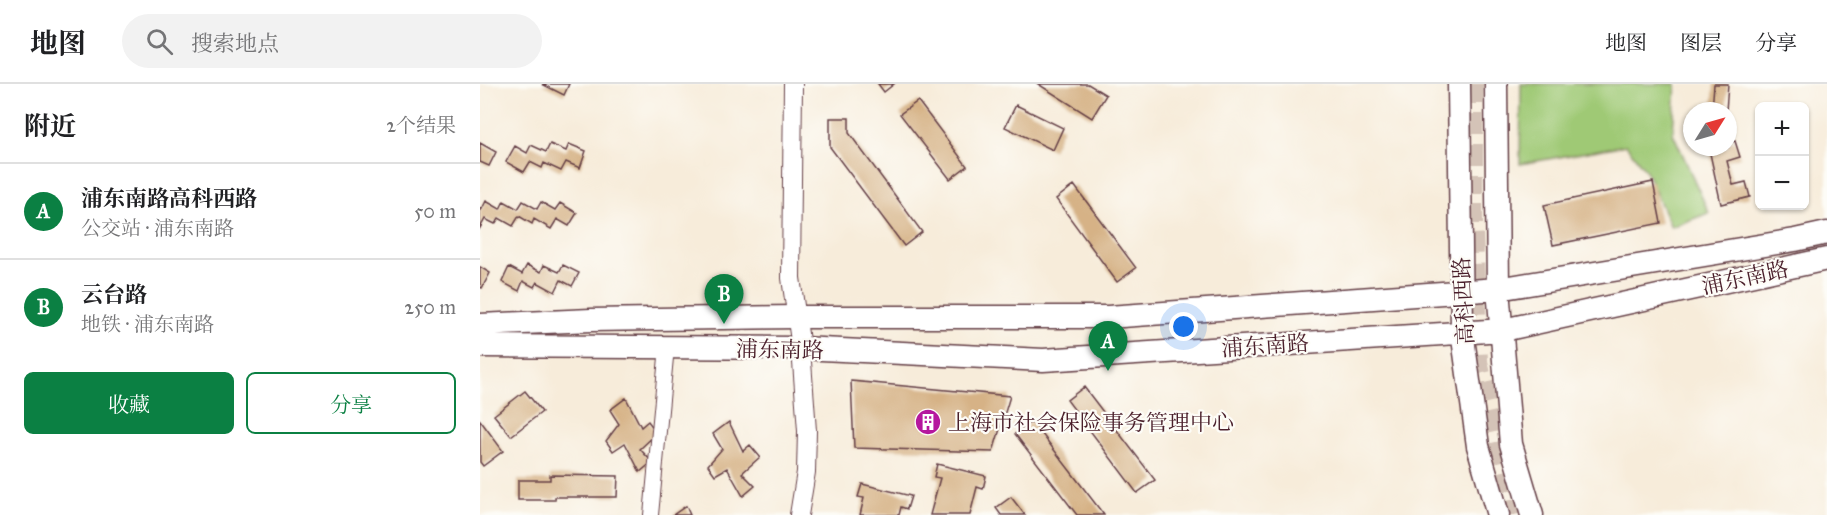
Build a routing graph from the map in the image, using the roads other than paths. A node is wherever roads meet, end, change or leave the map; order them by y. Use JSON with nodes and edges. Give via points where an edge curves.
{"nodes":[{"id":1,"x":793,"y":84,"type":"edge"},
{"id":2,"x":1459,"y":84,"type":"edge"},
{"id":3,"x":1496,"y":84,"type":"edge"},
{"id":4,"x":1827,"y":233,"type":"edge"},
{"id":5,"x":1827,"y":259,"type":"edge"},
{"id":6,"x":1498,"y":289,"type":"junction"},
{"id":7,"x":1460,"y":292,"type":"junction"},
{"id":8,"x":796,"y":316,"type":"junction"},
{"id":9,"x":480,"y":325,"type":"edge"},
{"id":10,"x":1503,"y":330,"type":"junction"},
{"id":11,"x":1462,"y":331,"type":"junction"},
{"id":12,"x":480,"y":346,"type":"edge"},
{"id":13,"x":668,"y":347,"type":"junction"},
{"id":14,"x":801,"y":348,"type":"junction"},
{"id":15,"x":651,"y":515,"type":"edge"},
{"id":16,"x":799,"y":515,"type":"edge"},
{"id":17,"x":1498,"y":515,"type":"edge"},
{"id":18,"x":1532,"y":515,"type":"edge"}],
"edges":[{"from":1,"to":8,"type":"street","via":[[791,278]]},
{"from":2,"to":7,"type":"main road","name":"高科西路"},
{"from":3,"to":6,"type":"main road","name":"高科西路"},
{"from":4,"to":6,"type":"main road","name":"浦东南路"},
{"from":5,"to":10,"type":"main road","name":"浦东南路"},
{"from":6,"to":7,"type":"main road","name":"浦东南路"},
{"from":6,"to":10,"type":"main road","name":"高科西路"},
{"from":7,"to":8,"type":"main road","name":"浦东南路","via":[[1108,317]]},
{"from":7,"to":11,"type":"main road","name":"高科西路"},
{"from":8,"to":9,"type":"main road","name":"浦东南路"},
{"from":8,"to":14,"type":"street"},
{"from":10,"to":11,"type":"main road","name":"浦东南路"},
{"from":10,"to":18,"type":"main road","name":"高科西路","via":[[1511,444]]},
{"from":11,"to":14,"type":"main road","name":"浦东南路","via":[[1043,360]]},
{"from":11,"to":17,"type":"main road","name":"高科西路","via":[[1478,446]]},
{"from":12,"to":13,"type":"main road","name":"浦东南路"},
{"from":13,"to":14,"type":"main road","name":"浦东南路"},
{"from":13,"to":15,"type":"street"},
{"from":14,"to":16,"type":"street","via":[[807,451]]}]}
